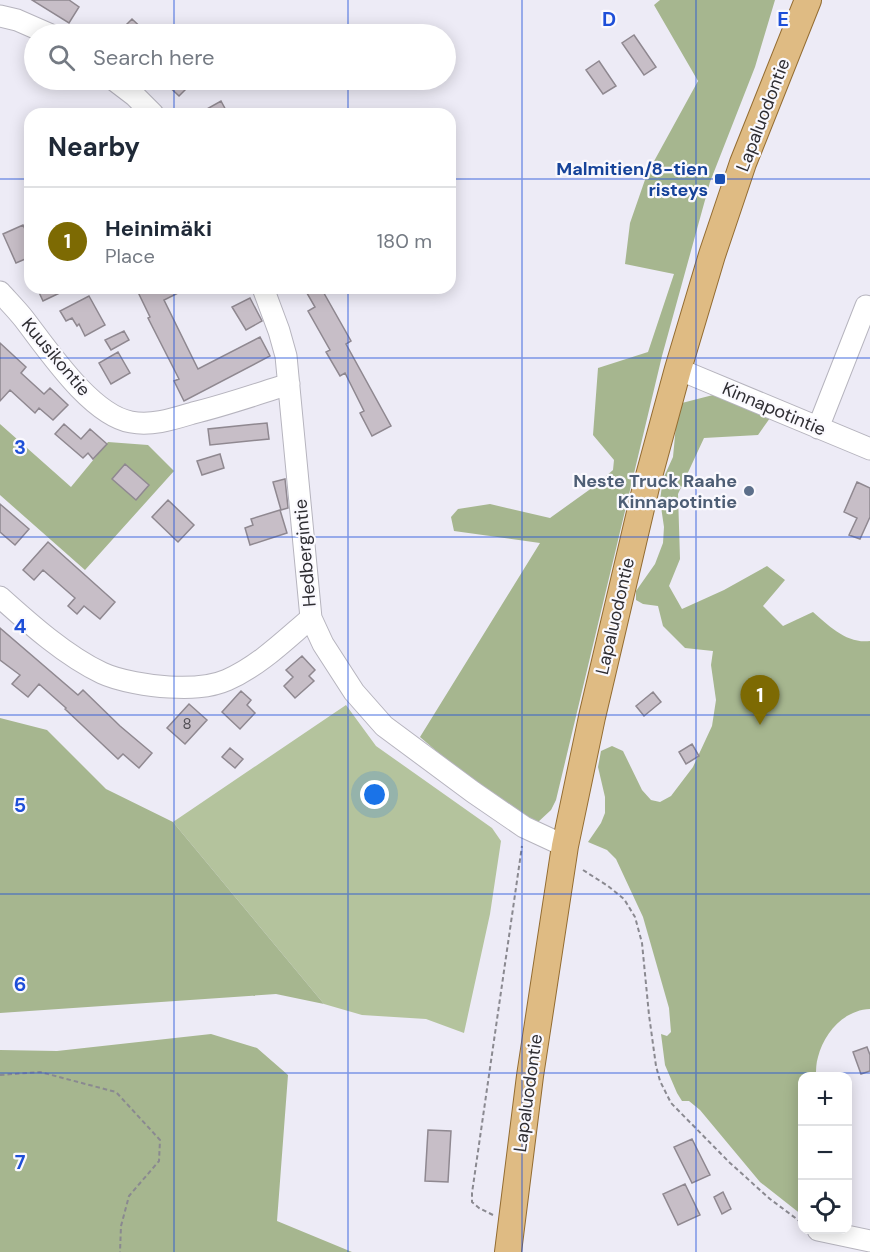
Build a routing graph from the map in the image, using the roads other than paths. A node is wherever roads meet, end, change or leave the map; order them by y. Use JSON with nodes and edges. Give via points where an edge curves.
{"nodes":[{"id":1,"x":808,"y":0,"type":"edge"},
{"id":2,"x":0,"y":16,"type":"edge"},
{"id":3,"x":26,"y":24,"type":"edge"},
{"id":4,"x":127,"y":90,"type":"edge"},
{"id":5,"x":147,"y":108,"type":"edge"},
{"id":6,"x":0,"y":292,"type":"edge"},
{"id":7,"x":265,"y":294,"type":"edge"},
{"id":8,"x":870,"y":308,"type":"edge"},
{"id":9,"x":678,"y":369,"type":"junction"},
{"id":10,"x":289,"y":384,"type":"junction"},
{"id":11,"x":818,"y":428,"type":"junction"},
{"id":12,"x":870,"y":449,"type":"edge"},
{"id":13,"x":0,"y":597,"type":"edge"},
{"id":14,"x":311,"y":618,"type":"junction"},
{"id":15,"x":564,"y":853,"type":"junction"},
{"id":16,"x":837,"y":1234,"type":"edge"},
{"id":17,"x":870,"y":1241,"type":"edge"},
{"id":18,"x":508,"y":1252,"type":"edge"}],
"edges":[{"from":1,"to":9,"type":"main road","name":"Lapaluodontie","via":[[743,163]]},
{"from":2,"to":3,"type":"street"},
{"from":4,"to":5,"type":"street"},
{"from":6,"to":10,"type":"street","name":"Kuusikontie","via":[[89,397],[115,417],[130,422],[156,423]]},
{"from":7,"to":10,"type":"street","name":"Hedbergintie","via":[[286,356]]},
{"from":8,"to":11,"type":"street","via":[[866,306]]},
{"from":9,"to":11,"type":"street","name":"Kinnapotintie"},
{"from":9,"to":15,"type":"main road","name":"Lapaluodontie","via":[[613,626]]},
{"from":10,"to":14,"type":"street","name":"Hedbergintie"},
{"from":11,"to":12,"type":"street","name":"Kinnapotintie"},
{"from":13,"to":14,"type":"street","via":[[77,660],[104,675],[160,687],[210,686],[226,681],[250,668]]},
{"from":14,"to":15,"type":"street","name":"Hedbergintie","via":[[354,692],[384,726]]},
{"from":15,"to":18,"type":"main road","name":"Lapaluodontie"},
{"from":16,"to":17,"type":"street"}]}
